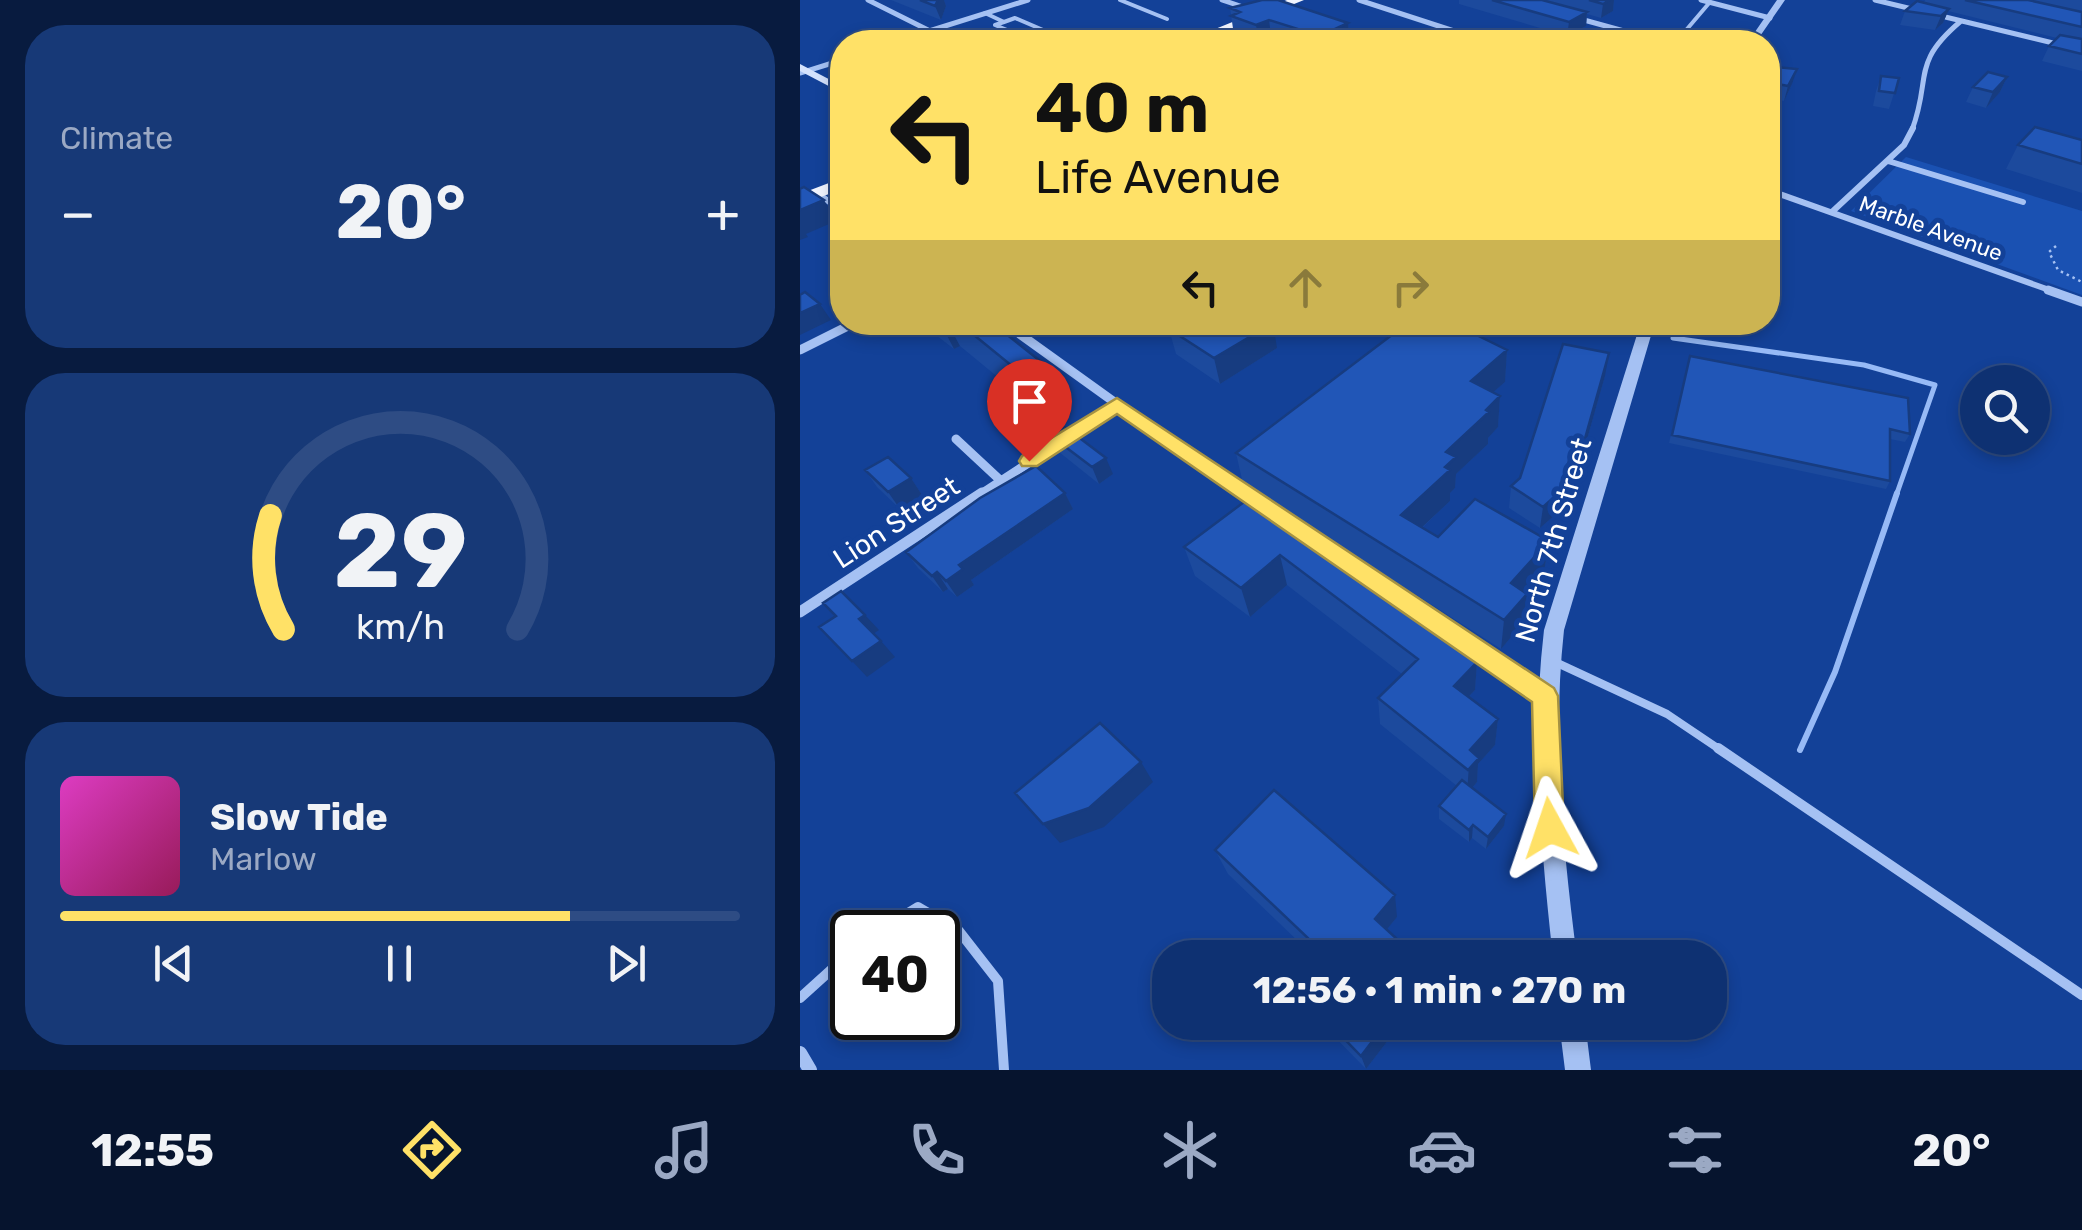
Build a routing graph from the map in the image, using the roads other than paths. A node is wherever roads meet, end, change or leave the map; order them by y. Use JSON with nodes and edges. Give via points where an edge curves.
{"nodes":[{"id":1,"x":868,"y":0,"type":"edge"},
{"id":2,"x":1028,"y":0,"type":"edge"},
{"id":3,"x":1120,"y":0,"type":"edge"},
{"id":4,"x":1222,"y":0,"type":"edge"},
{"id":5,"x":1298,"y":0,"type":"edge"},
{"id":6,"x":1359,"y":0,"type":"edge"},
{"id":7,"x":1701,"y":0,"type":"edge"},
{"id":8,"x":1781,"y":0,"type":"edge"},
{"id":9,"x":1875,"y":0,"type":"edge"},
{"id":10,"x":1710,"y":2,"type":"edge"},
{"id":11,"x":986,"y":13,"type":"junction"},
{"id":12,"x":1263,"y":14,"type":"junction"},
{"id":13,"x":1563,"y":14,"type":"edge"},
{"id":14,"x":1770,"y":18,"type":"junction"},
{"id":15,"x":1167,"y":19,"type":"dead end"},
{"id":16,"x":1279,"y":20,"type":"edge"},
{"id":17,"x":1961,"y":21,"type":"junction"},
{"id":18,"x":1004,"y":22,"type":"junction"},
{"id":19,"x":928,"y":30,"type":"edge"},
{"id":20,"x":933,"y":30,"type":"edge"},
{"id":21,"x":1007,"y":30,"type":"edge"},
{"id":22,"x":1042,"y":30,"type":"edge"},
{"id":23,"x":1221,"y":30,"type":"edge"},
{"id":24,"x":1451,"y":30,"type":"edge"},
{"id":25,"x":1621,"y":30,"type":"edge"},
{"id":26,"x":1686,"y":30,"type":"edge"},
{"id":27,"x":1761,"y":30,"type":"edge"},
{"id":28,"x":2082,"y":50,"type":"edge"},
{"id":29,"x":830,"y":63,"type":"edge"},
{"id":30,"x":802,"y":71,"type":"edge"},
{"id":31,"x":830,"y":84,"type":"edge"},
{"id":32,"x":1888,"y":161,"type":"junction"},
{"id":33,"x":1780,"y":194,"type":"edge"},
{"id":34,"x":2023,"y":202,"type":"dead end"},
{"id":35,"x":1834,"y":211,"type":"junction"},
{"id":36,"x":2082,"y":302,"type":"edge"},
{"id":37,"x":830,"y":335,"type":"edge"},
{"id":38,"x":1021,"y":335,"type":"edge"},
{"id":39,"x":1644,"y":335,"type":"edge"},
{"id":40,"x":800,"y":350,"type":"edge"},
{"id":41,"x":1117,"y":405,"type":"junction"},
{"id":42,"x":956,"y":440,"type":"dead end"},
{"id":43,"x":1000,"y":480,"type":"junction"},
{"id":44,"x":800,"y":612,"type":"edge"},
{"id":45,"x":1550,"y":660,"type":"junction"},
{"id":46,"x":1545,"y":696,"type":"junction"},
{"id":47,"x":960,"y":932,"type":"edge"},
{"id":48,"x":1563,"y":940,"type":"edge"},
{"id":49,"x":830,"y":970,"type":"edge"},
{"id":50,"x":2082,"y":995,"type":"edge"},
{"id":51,"x":800,"y":998,"type":"edge"},
{"id":52,"x":1574,"y":1040,"type":"edge"},
{"id":53,"x":800,"y":1053,"type":"edge"},
{"id":54,"x":810,"y":1070,"type":"edge"},
{"id":55,"x":1004,"y":1070,"type":"edge"},
{"id":56,"x":1578,"y":1070,"type":"edge"}],
"edges":[{"from":1,"to":19,"type":"street"},
{"from":2,"to":11,"type":"street"},
{"from":3,"to":15,"type":"lane"},
{"from":4,"to":12,"type":"street"},
{"from":5,"to":12,"type":"main road"},
{"from":6,"to":24,"type":"street"},
{"from":7,"to":10,"type":"street"},
{"from":8,"to":14,"type":"street"},
{"from":9,"to":17,"type":"street"},
{"from":10,"to":14,"type":"street"},
{"from":10,"to":26,"type":"lane"},
{"from":11,"to":18,"type":"lane"},
{"from":11,"to":20,"type":"street"},
{"from":12,"to":16,"type":"street"},
{"from":12,"to":23,"type":"main road"},
{"from":13,"to":25,"type":"street"},
{"from":14,"to":27,"type":"street"},
{"from":17,"to":28,"type":"street"},
{"from":17,"to":32,"type":"street","via":[[1926,61],[1914,126]]},
{"from":18,"to":21,"type":"lane","via":[[995,25]]},
{"from":18,"to":22,"type":"lane","via":[[1015,18]]},
{"from":29,"to":30,"type":"street"},
{"from":30,"to":31,"type":"main road"},
{"from":32,"to":34,"type":"street"},
{"from":32,"to":35,"type":"street"},
{"from":33,"to":35,"type":"street","name":"Marble Avenue"},
{"from":35,"to":36,"type":"street","name":"Marble Avenue"},
{"from":37,"to":40,"type":"street"},
{"from":38,"to":41,"type":"street"},
{"from":39,"to":45,"type":"street","name":"North 7th Street"},
{"from":41,"to":43,"type":"street","name":"Lion Street"},
{"from":41,"to":46,"type":"street"},
{"from":42,"to":43,"type":"street"},
{"from":43,"to":44,"type":"street","name":"Lion Street"},
{"from":45,"to":46,"type":"street","name":"North 7th Street"},
{"from":45,"to":50,"type":"lane","via":[[1667,714]]},
{"from":46,"to":48,"type":"street","name":"North 7th Street","via":[[1546,795]]},
{"from":47,"to":55,"type":"lane","via":[[998,981]]},
{"from":49,"to":51,"type":"lane"},
{"from":52,"to":56,"type":"street"},
{"from":53,"to":54,"type":"street"}]}
